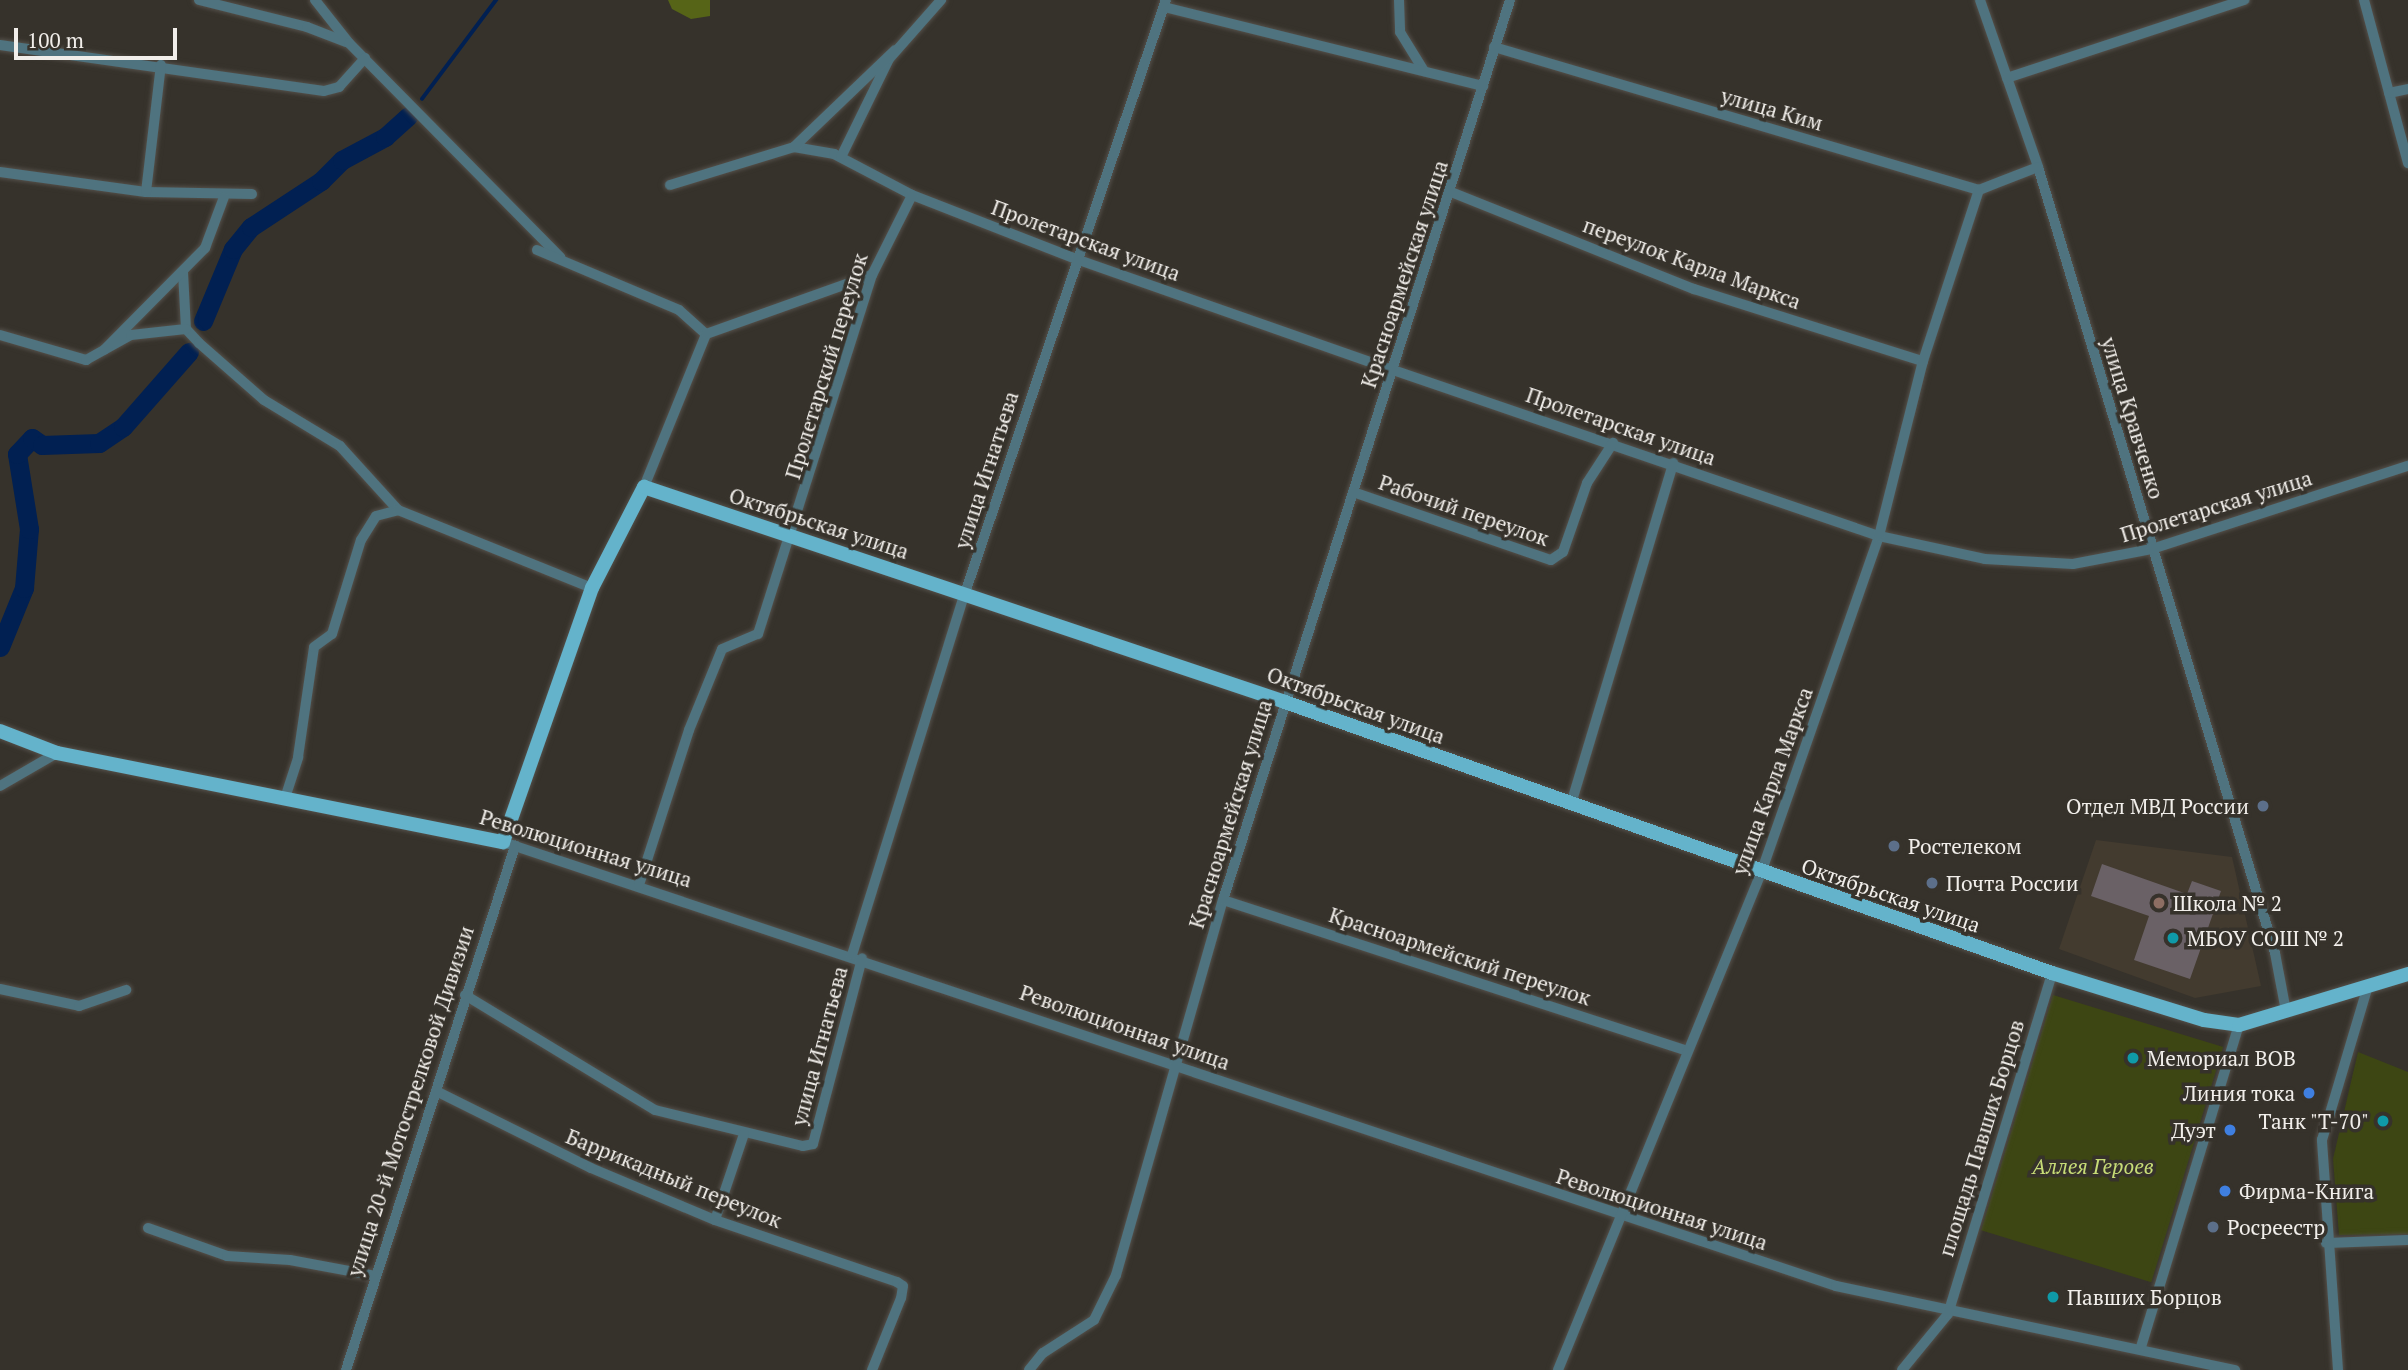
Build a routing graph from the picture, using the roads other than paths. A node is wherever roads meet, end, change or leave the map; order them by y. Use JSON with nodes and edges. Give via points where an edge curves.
{"nodes":[{"id":1,"x":199,"y":0,"type":"edge"},
{"id":2,"x":315,"y":0,"type":"edge"},
{"id":3,"x":941,"y":0,"type":"edge"},
{"id":4,"x":1399,"y":0,"type":"edge"},
{"id":5,"x":1510,"y":0,"type":"edge"},
{"id":6,"x":1980,"y":0,"type":"edge"},
{"id":7,"x":2244,"y":0,"type":"edge"},
{"id":8,"x":2364,"y":0,"type":"edge"},
{"id":9,"x":1165,"y":4,"type":"edge"},
{"id":10,"x":349,"y":43,"type":"junction"},
{"id":11,"x":0,"y":45,"type":"edge"},
{"id":12,"x":1494,"y":47,"type":"junction"},
{"id":13,"x":895,"y":50,"type":"junction"},
{"id":14,"x":365,"y":58,"type":"junction"},
{"id":15,"x":161,"y":65,"type":"junction"},
{"id":16,"x":1424,"y":71,"type":"junction"},
{"id":17,"x":2007,"y":78,"type":"junction"},
{"id":18,"x":1483,"y":86,"type":"junction"},
{"id":19,"x":2408,"y":89,"type":"edge"},
{"id":20,"x":2389,"y":93,"type":"junction"},
{"id":21,"x":794,"y":147,"type":"junction"},
{"id":22,"x":841,"y":158,"type":"junction"},
{"id":23,"x":2408,"y":163,"type":"edge"},
{"id":24,"x":2038,"y":167,"type":"junction"},
{"id":25,"x":0,"y":172,"type":"edge"},
{"id":26,"x":670,"y":185,"type":"dead end"},
{"id":27,"x":1979,"y":190,"type":"junction"},
{"id":28,"x":146,"y":192,"type":"junction"},
{"id":29,"x":1451,"y":192,"type":"junction"},
{"id":30,"x":252,"y":194,"type":"dead end"},
{"id":31,"x":912,"y":195,"type":"junction"},
{"id":32,"x":224,"y":198,"type":"junction"},
{"id":33,"x":537,"y":250,"type":"dead end"},
{"id":34,"x":560,"y":257,"type":"junction"},
{"id":35,"x":1076,"y":259,"type":"junction"},
{"id":36,"x":183,"y":272,"type":"junction"},
{"id":37,"x":872,"y":275,"type":"junction"},
{"id":38,"x":186,"y":329,"type":"junction"},
{"id":39,"x":706,"y":334,"type":"junction"},
{"id":40,"x":0,"y":335,"type":"edge"},
{"id":41,"x":104,"y":350,"type":"junction"},
{"id":42,"x":1923,"y":361,"type":"junction"},
{"id":43,"x":1393,"y":370,"type":"junction"},
{"id":44,"x":1614,"y":443,"type":"junction"},
{"id":45,"x":1673,"y":463,"type":"junction"},
{"id":46,"x":2408,"y":466,"type":"edge"},
{"id":47,"x":644,"y":487,"type":"junction"},
{"id":48,"x":1353,"y":492,"type":"junction"},
{"id":49,"x":398,"y":510,"type":"junction"},
{"id":50,"x":1880,"y":536,"type":"junction"},
{"id":51,"x":793,"y":538,"type":"junction"},
{"id":52,"x":2152,"y":549,"type":"junction"},
{"id":53,"x":593,"y":588,"type":"junction"},
{"id":54,"x":965,"y":593,"type":"junction"},
{"id":55,"x":1285,"y":702,"type":"junction"},
{"id":56,"x":0,"y":731,"type":"edge"},
{"id":57,"x":57,"y":753,"type":"junction"},
{"id":58,"x":0,"y":786,"type":"edge"},
{"id":59,"x":286,"y":795,"type":"junction"},
{"id":60,"x":1571,"y":804,"type":"junction"},
{"id":61,"x":509,"y":844,"type":"junction"},
{"id":62,"x":1762,"y":873,"type":"junction"},
{"id":63,"x":639,"y":885,"type":"junction"},
{"id":64,"x":1223,"y":900,"type":"junction"},
{"id":65,"x":857,"y":956,"type":"junction"},
{"id":66,"x":2052,"y":973,"type":"junction"},
{"id":67,"x":2408,"y":974,"type":"edge"},
{"id":68,"x":2368,"y":986,"type":"junction"},
{"id":69,"x":0,"y":989,"type":"edge"},
{"id":70,"x":126,"y":990,"type":"dead end"},
{"id":71,"x":465,"y":995,"type":"junction"},
{"id":72,"x":2286,"y":1011,"type":"junction"},
{"id":73,"x":2239,"y":1024,"type":"junction"},
{"id":74,"x":1686,"y":1050,"type":"junction"},
{"id":75,"x":1172,"y":1066,"type":"junction"},
{"id":76,"x":436,"y":1091,"type":"junction"},
{"id":77,"x":744,"y":1134,"type":"junction"},
{"id":78,"x":1618,"y":1217,"type":"junction"},
{"id":79,"x":715,"y":1220,"type":"junction"},
{"id":80,"x":148,"y":1228,"type":"dead end"},
{"id":81,"x":2408,"y":1240,"type":"edge"},
{"id":82,"x":2326,"y":1243,"type":"junction"},
{"id":83,"x":376,"y":1276,"type":"junction"},
{"id":84,"x":1948,"y":1314,"type":"junction"},
{"id":85,"x":2141,"y":1347,"type":"junction"},
{"id":86,"x":346,"y":1370,"type":"edge"},
{"id":87,"x":872,"y":1370,"type":"edge"},
{"id":88,"x":1029,"y":1370,"type":"edge"},
{"id":89,"x":1558,"y":1370,"type":"edge"},
{"id":90,"x":1902,"y":1370,"type":"edge"},
{"id":91,"x":2235,"y":1370,"type":"edge"},
{"id":92,"x":2338,"y":1370,"type":"edge"}],
"edges":[{"from":1,"to":10,"type":"street","via":[[307,27]]},
{"from":2,"to":10,"type":"street"},
{"from":3,"to":13,"type":"street"},
{"from":4,"to":16,"type":"street","via":[[1400,32]]},
{"from":5,"to":12,"type":"street","name":"Красноармейская улица"},
{"from":6,"to":17,"type":"street","name":"улица Кравченко"},
{"from":7,"to":17,"type":"street"},
{"from":8,"to":20,"type":"street"},
{"from":9,"to":16,"type":"street"},
{"from":9,"to":35,"type":"street","name":"улица Игнатьева"},
{"from":10,"to":14,"type":"street"},
{"from":11,"to":15,"type":"street"},
{"from":12,"to":18,"type":"street","name":"Красноармейская улица"},
{"from":12,"to":27,"type":"street","name":"улица Ким"},
{"from":13,"to":21,"type":"street"},
{"from":13,"to":22,"type":"street"},
{"from":14,"to":15,"type":"street","via":[[334,91]]},
{"from":14,"to":34,"type":"street"},
{"from":15,"to":28,"type":"street"},
{"from":16,"to":18,"type":"street"},
{"from":17,"to":24,"type":"street","name":"улица Кравченко"},
{"from":18,"to":29,"type":"street","name":"Красноармейская улица"},
{"from":19,"to":20,"type":"street"},
{"from":20,"to":23,"type":"street"},
{"from":21,"to":22,"type":"street","name":"Пролетарская улица"},
{"from":21,"to":26,"type":"street"},
{"from":22,"to":31,"type":"street","name":"Пролетарская улица"},
{"from":24,"to":27,"type":"street"},
{"from":24,"to":52,"type":"street","name":"улица Кравченко"},
{"from":25,"to":28,"type":"street"},
{"from":27,"to":42,"type":"street","name":"улица Карла Маркса"},
{"from":28,"to":32,"type":"street"},
{"from":29,"to":42,"type":"street","name":"переулок Карла Маркса","via":[[1694,289]]},
{"from":29,"to":43,"type":"street","name":"Красноармейская улица"},
{"from":30,"to":32,"type":"street"},
{"from":31,"to":35,"type":"street","name":"Пролетарская улица"},
{"from":31,"to":37,"type":"street","name":"Пролетарский переулок"},
{"from":32,"to":36,"type":"street","via":[[211,241]]},
{"from":33,"to":34,"type":"street"},
{"from":34,"to":39,"type":"street","via":[[679,310]]},
{"from":35,"to":43,"type":"street","name":"Пролетарская улица"},
{"from":35,"to":54,"type":"street","name":"улица Игнатьева"},
{"from":36,"to":38,"type":"street"},
{"from":36,"to":41,"type":"street"},
{"from":37,"to":39,"type":"street"},
{"from":37,"to":51,"type":"street","name":"Пролетарский переулок"},
{"from":38,"to":41,"type":"street","via":[[131,335]]},
{"from":38,"to":49,"type":"street","via":[[264,400],[340,446]]},
{"from":39,"to":47,"type":"street","name":"улица 20-й Мотострелковой Дивизии"},
{"from":40,"to":41,"type":"street","via":[[92,358]]},
{"from":42,"to":50,"type":"street","name":"улица Карла Маркса"},
{"from":43,"to":44,"type":"street","name":"Пролетарская улица"},
{"from":43,"to":48,"type":"street","name":"Красноармейская улица"},
{"from":44,"to":45,"type":"street","name":"Пролетарская улица"},
{"from":44,"to":48,"type":"street","name":"Рабочий переулок","via":[[1590,475],[1563,552],[1551,560]]},
{"from":45,"to":50,"type":"street","name":"Пролетарская улица"},
{"from":45,"to":60,"type":"street"},
{"from":46,"to":52,"type":"street","name":"Пролетарская улица"},
{"from":47,"to":51,"type":"main road","name":"Октябрьская улица"},
{"from":47,"to":53,"type":"main road","name":"улица 20-й Мотострелковой Дивизии"},
{"from":48,"to":55,"type":"street","name":"Красноармейская улица"},
{"from":49,"to":53,"type":"street"},
{"from":49,"to":59,"type":"street","via":[[370,521],[332,634],[314,647],[298,757]]},
{"from":50,"to":52,"type":"street","name":"Пролетарская улица","via":[[1985,559],[2073,564]]},
{"from":50,"to":62,"type":"street","name":"улица Карла Маркса"},
{"from":51,"to":54,"type":"main road","name":"Октябрьская улица"},
{"from":51,"to":63,"type":"street","name":"Пролетарский переулок","via":[[755,639],[731,641],[722,649],[689,730]]},
{"from":52,"to":72,"type":"street","name":"улица Кравченко","via":[[2275,953]]},
{"from":53,"to":61,"type":"main road","name":"улица 20-й Мотострелковой Дивизии"},
{"from":54,"to":55,"type":"main road","name":"Октябрьская улица"},
{"from":54,"to":65,"type":"street","name":"улица Игнатьева"},
{"from":55,"to":60,"type":"main road","name":"Октябрьская улица"},
{"from":55,"to":64,"type":"street","name":"Красноармейская улица"},
{"from":56,"to":57,"type":"main road","name":"Революционная улица"},
{"from":57,"to":58,"type":"street"},
{"from":57,"to":59,"type":"main road","name":"Революционная улица"},
{"from":59,"to":61,"type":"main road","name":"Революционная улица"},
{"from":60,"to":62,"type":"main road","name":"Октябрьская улица"},
{"from":61,"to":63,"type":"street","name":"Революционная улица"},
{"from":61,"to":71,"type":"street","name":"улица 20-й Мотострелковой Дивизии"},
{"from":62,"to":66,"type":"main road","name":"Октябрьская улица"},
{"from":62,"to":74,"type":"street","name":"улица Карла Маркса"},
{"from":63,"to":65,"type":"street","name":"Революционная улица"},
{"from":64,"to":74,"type":"street","name":"Красноармейский переулок"},
{"from":64,"to":75,"type":"street","name":"Красноармейская улица"},
{"from":65,"to":75,"type":"street","name":"Революционная улица"},
{"from":65,"to":77,"type":"street","name":"улица Игнатьева","via":[[813,1144]]},
{"from":66,"to":73,"type":"main road","name":"Октябрьская улица","via":[[2204,1020]]},
{"from":66,"to":84,"type":"street","name":"площадь Павших Борцов"},
{"from":67,"to":68,"type":"main road"},
{"from":68,"to":72,"type":"main road"},
{"from":68,"to":82,"type":"street","via":[[2322,1140]]},
{"from":69,"to":70,"type":"street","via":[[79,1006]]},
{"from":71,"to":76,"type":"street","name":"улица 20-й Мотострелковой Дивизии"},
{"from":71,"to":77,"type":"street","via":[[625,1096]]},
{"from":72,"to":73,"type":"main road"},
{"from":73,"to":85,"type":"street"},
{"from":74,"to":78,"type":"street","name":"улица Карла Маркса"},
{"from":75,"to":78,"type":"street","name":"Революционная улица"},
{"from":75,"to":88,"type":"street","name":"Красноармейская улица","via":[[1115,1275],[1094,1320],[1043,1353]]},
{"from":76,"to":79,"type":"street","name":"Баррикадный переулок","via":[[591,1168]]},
{"from":76,"to":83,"type":"street","name":"улица 20-й Мотострелковой Дивизии"},
{"from":77,"to":79,"type":"street"},
{"from":78,"to":84,"type":"street","name":"Революционная улица","via":[[1836,1286]]},
{"from":78,"to":89,"type":"street","name":"улица Карла Маркса"},
{"from":79,"to":87,"type":"street","name":"Баррикадный переулок","via":[[903,1286]]},
{"from":80,"to":83,"type":"street","via":[[227,1256],[290,1260]]},
{"from":81,"to":82,"type":"street"},
{"from":82,"to":92,"type":"street"},
{"from":83,"to":86,"type":"street","name":"улица 20-й Мотострелковой Дивизии"},
{"from":84,"to":85,"type":"street","name":"Революционная улица"},
{"from":84,"to":90,"type":"street"},
{"from":85,"to":91,"type":"street","name":"Революционная улица"}]}
